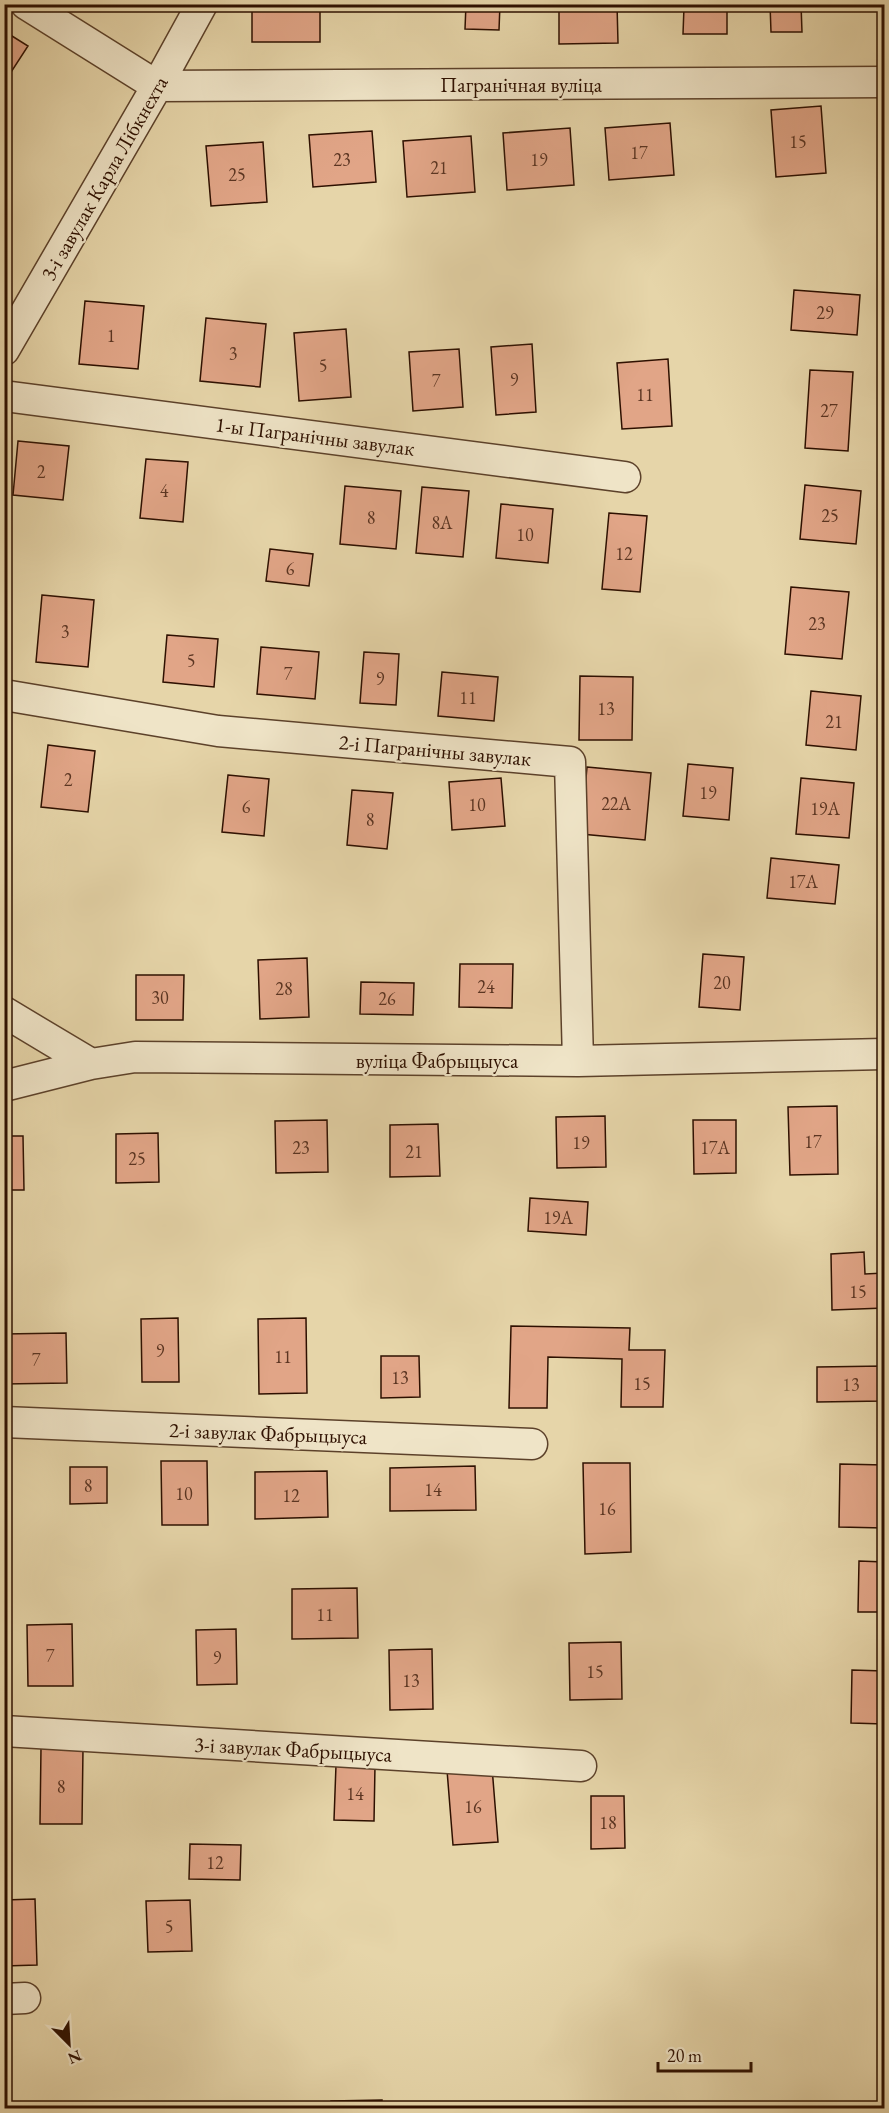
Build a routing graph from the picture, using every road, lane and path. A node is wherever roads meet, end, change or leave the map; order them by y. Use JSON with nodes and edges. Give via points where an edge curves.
{"nodes":[{"id":1,"x":27,"y":4,"type":"edge"},
{"id":2,"x":202,"y":4,"type":"edge"},
{"id":3,"x":885,"y":82,"type":"edge"},
{"id":4,"x":157,"y":86,"type":"junction"},
{"id":5,"x":7,"y":339,"type":"edge"},
{"id":6,"x":4,"y":396,"type":"edge"},
{"id":7,"x":625,"y":477,"type":"dead end"},
{"id":8,"x":4,"y":695,"type":"edge"},
{"id":9,"x":4,"y":1012,"type":"edge"},
{"id":10,"x":885,"y":1054,"type":"edge"},
{"id":11,"x":578,"y":1061,"type":"junction"},
{"id":12,"x":91,"y":1064,"type":"junction"},
{"id":13,"x":4,"y":1086,"type":"edge"},
{"id":14,"x":4,"y":1422,"type":"edge"},
{"id":15,"x":532,"y":1444,"type":"dead end"},
{"id":16,"x":4,"y":1731,"type":"edge"},
{"id":17,"x":581,"y":1766,"type":"dead end"}],
"edges":[{"from":1,"to":4,"type":"street"},
{"from":2,"to":4,"type":"street","name":"3-і завулак Карла Лібкнехта"},
{"from":3,"to":4,"type":"street","name":"Пагранічная вуліца"},
{"from":4,"to":5,"type":"street","name":"3-і завулак Карла Лібкнехта"},
{"from":6,"to":7,"type":"street","name":"1-ы Пагранічны завулак"},
{"from":8,"to":11,"type":"street","name":"2-і Пагранічны завулак","via":[[218,731],[570,762]]},
{"from":9,"to":12,"type":"street"},
{"from":10,"to":11,"type":"street","name":"вуліца Фабрыцыуса"},
{"from":11,"to":12,"type":"street","name":"вуліца Фабрыцыуса","via":[[135,1057]]},
{"from":12,"to":13,"type":"street","name":"вуліца Фабрыцыуса"},
{"from":14,"to":15,"type":"street","name":"2-і завулак Фабрыцыуса"},
{"from":16,"to":17,"type":"street","name":"3-і завулак Фабрыцыуса"}]}
